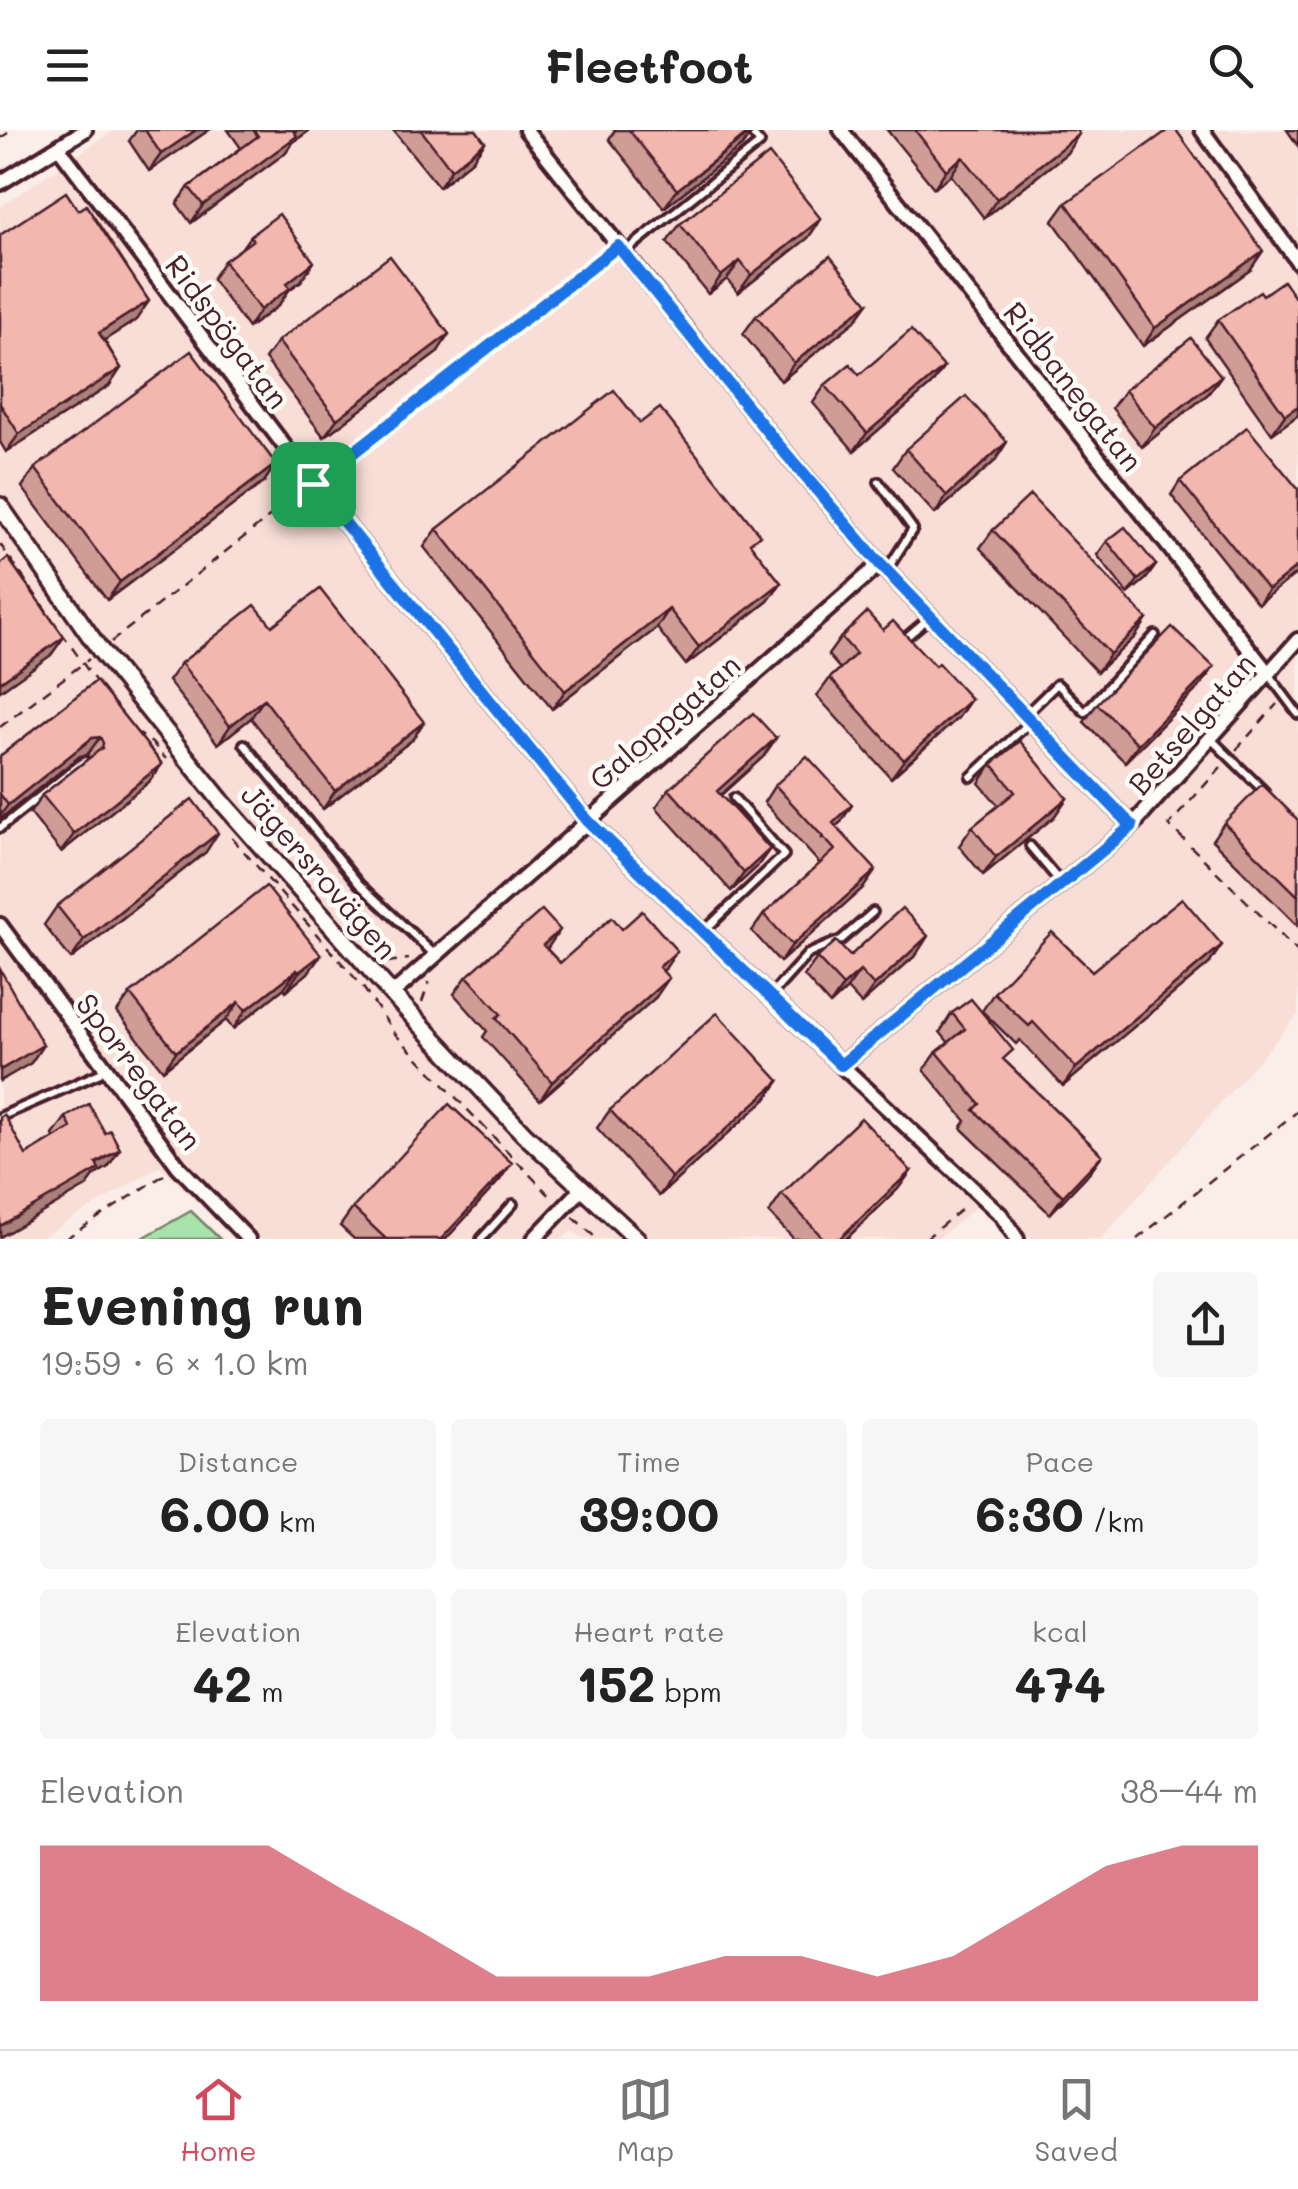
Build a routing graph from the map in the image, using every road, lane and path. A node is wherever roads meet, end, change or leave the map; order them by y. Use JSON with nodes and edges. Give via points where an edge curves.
{"nodes":[{"id":1,"x":13,"y":130,"type":"edge"},
{"id":2,"x":84,"y":130,"type":"edge"},
{"id":3,"x":526,"y":130,"type":"edge"},
{"id":4,"x":749,"y":130,"type":"edge"},
{"id":5,"x":841,"y":130,"type":"edge"},
{"id":6,"x":1202,"y":130,"type":"edge"},
{"id":7,"x":0,"y":138,"type":"edge"},
{"id":8,"x":59,"y":148,"type":"junction"},
{"id":9,"x":0,"y":183,"type":"edge"},
{"id":10,"x":621,"y":249,"type":"junction"},
{"id":11,"x":1298,"y":262,"type":"edge"},
{"id":12,"x":879,"y":482,"type":"dead end"},
{"id":13,"x":313,"y":484,"type":"junction"},
{"id":14,"x":0,"y":506,"type":"edge"},
{"id":15,"x":0,"y":544,"type":"edge"},
{"id":16,"x":883,"y":568,"type":"junction"},
{"id":17,"x":930,"y":617,"type":"junction"},
{"id":18,"x":1155,"y":635,"type":"dead end"},
{"id":19,"x":1298,"y":640,"type":"edge"},
{"id":20,"x":896,"y":647,"type":"edge"},
{"id":21,"x":100,"y":650,"type":"junction"},
{"id":22,"x":85,"y":662,"type":"junction"},
{"id":23,"x":1268,"y":673,"type":"junction"},
{"id":24,"x":103,"y":694,"type":"edge"},
{"id":25,"x":1286,"y":694,"type":"junction"},
{"id":26,"x":1298,"y":714,"type":"edge"},
{"id":27,"x":1027,"y":719,"type":"junction"},
{"id":28,"x":128,"y":726,"type":"edge"},
{"id":29,"x":0,"y":728,"type":"edge"},
{"id":30,"x":1211,"y":739,"type":"junction"},
{"id":31,"x":244,"y":744,"type":"dead end"},
{"id":32,"x":1234,"y":752,"type":"dead end"},
{"id":33,"x":84,"y":761,"type":"edge"},
{"id":34,"x":168,"y":761,"type":"dead end"},
{"id":35,"x":1221,"y":767,"type":"dead end"},
{"id":36,"x":970,"y":777,"type":"dead end"},
{"id":37,"x":734,"y":798,"type":"dead end"},
{"id":38,"x":1273,"y":800,"type":"edge"},
{"id":39,"x":588,"y":821,"type":"junction"},
{"id":40,"x":1132,"y":826,"type":"junction"},
{"id":41,"x":0,"y":828,"type":"edge"},
{"id":42,"x":229,"y":835,"type":"dead end"},
{"id":43,"x":1030,"y":846,"type":"edge"},
{"id":44,"x":1062,"y":884,"type":"junction"},
{"id":45,"x":873,"y":912,"type":"dead end"},
{"id":46,"x":0,"y":925,"type":"edge"},
{"id":47,"x":703,"y":932,"type":"junction"},
{"id":48,"x":1298,"y":952,"type":"edge"},
{"id":49,"x":434,"y":954,"type":"junction"},
{"id":50,"x":436,"y":974,"type":"dead end"},
{"id":51,"x":392,"y":994,"type":"junction"},
{"id":52,"x":770,"y":996,"type":"junction"},
{"id":53,"x":421,"y":1007,"type":"dead end"},
{"id":54,"x":841,"y":1065,"type":"junction"},
{"id":55,"x":105,"y":1067,"type":"junction"},
{"id":56,"x":1298,"y":1111,"type":"edge"},
{"id":57,"x":0,"y":1117,"type":"edge"},
{"id":58,"x":178,"y":1166,"type":"junction"},
{"id":59,"x":582,"y":1189,"type":"junction"},
{"id":60,"x":979,"y":1194,"type":"junction"},
{"id":61,"x":512,"y":1204,"type":"dead end"},
{"id":62,"x":564,"y":1209,"type":"junction"},
{"id":63,"x":65,"y":1239,"type":"edge"},
{"id":64,"x":248,"y":1239,"type":"edge"},
{"id":65,"x":481,"y":1239,"type":"edge"},
{"id":66,"x":534,"y":1239,"type":"edge"},
{"id":67,"x":597,"y":1239,"type":"edge"},
{"id":68,"x":637,"y":1239,"type":"edge"},
{"id":69,"x":925,"y":1239,"type":"edge"},
{"id":70,"x":1017,"y":1239,"type":"edge"},
{"id":71,"x":1138,"y":1239,"type":"edge"}],
"edges":[{"from":1,"to":7,"type":"path"},
{"from":2,"to":8,"type":"street"},
{"from":3,"to":10,"type":"street"},
{"from":4,"to":10,"type":"lane","via":[[760,144]]},
{"from":5,"to":23,"type":"street","name":"Ridbanegatan"},
{"from":6,"to":11,"type":"street"},
{"from":8,"to":9,"type":"street"},
{"from":8,"to":13,"type":"street","name":"Ridspögatan"},
{"from":10,"to":13,"type":"path"},
{"from":10,"to":16,"type":"street"},
{"from":12,"to":16,"type":"lane","via":[[913,528]]},
{"from":13,"to":21,"type":"path"},
{"from":13,"to":39,"type":"street","name":"Ridspögatan"},
{"from":14,"to":21,"type":"street","name":"Jägersrovägen"},
{"from":15,"to":22,"type":"path"},
{"from":16,"to":17,"type":"street"},
{"from":16,"to":39,"type":"street","name":"Galoppgatan"},
{"from":17,"to":20,"type":"lane"},
{"from":17,"to":27,"type":"street"},
{"from":18,"to":27,"type":"lane","via":[[1085,712],[1057,684]]},
{"from":19,"to":23,"type":"street","name":"Betselgatan"},
{"from":21,"to":22,"type":"path"},
{"from":21,"to":51,"type":"street","name":"Jägersrovägen","via":[[222,802]]},
{"from":22,"to":24,"type":"path"},
{"from":22,"to":29,"type":"path"},
{"from":23,"to":25,"type":"lane"},
{"from":23,"to":30,"type":"street","name":"Betselgatan"},
{"from":25,"to":26,"type":"lane"},
{"from":25,"to":32,"type":"path"},
{"from":27,"to":36,"type":"lane"},
{"from":27,"to":40,"type":"street"},
{"from":28,"to":34,"type":"path"},
{"from":30,"to":38,"type":"lane"},
{"from":30,"to":40,"type":"street","name":"Betselgatan"},
{"from":31,"to":49,"type":"lane","via":[[358,884]]},
{"from":33,"to":41,"type":"lane"},
{"from":35,"to":48,"type":"path","via":[[1169,825]]},
{"from":37,"to":47,"type":"lane","via":[[784,855]]},
{"from":39,"to":47,"type":"street","name":"Ridspögatan"},
{"from":39,"to":49,"type":"street","name":"Galoppgatan"},
{"from":40,"to":44,"type":"street","name":"Betselgatan"},
{"from":42,"to":62,"type":"path","via":[[362,986],[396,1035]]},
{"from":43,"to":44,"type":"lane"},
{"from":44,"to":54,"type":"street","name":"Betselgatan"},
{"from":45,"to":52,"type":"lane","via":[[841,940],[808,954]]},
{"from":46,"to":55,"type":"street","name":"Sporregatan"},
{"from":47,"to":52,"type":"street","name":"Ridspögatan"},
{"from":49,"to":51,"type":"street","name":"Galoppgatan"},
{"from":50,"to":53,"type":"path"},
{"from":51,"to":59,"type":"street","name":"Jägersrovägen"},
{"from":52,"to":54,"type":"street","name":"Ridspögatan"},
{"from":54,"to":60,"type":"street","name":"Ridspögatan"},
{"from":55,"to":57,"type":"lane"},
{"from":55,"to":58,"type":"street","name":"Sporregatan"},
{"from":56,"to":71,"type":"path"},
{"from":58,"to":63,"type":"path"},
{"from":58,"to":64,"type":"street","name":"Sporregatan"},
{"from":59,"to":62,"type":"street"},
{"from":59,"to":68,"type":"street","name":"Jägersrovägen"},
{"from":60,"to":69,"type":"path"},
{"from":60,"to":70,"type":"street","name":"Ridspögatan"},
{"from":61,"to":65,"type":"lane"},
{"from":62,"to":66,"type":"street"},
{"from":62,"to":67,"type":"path"}]}
